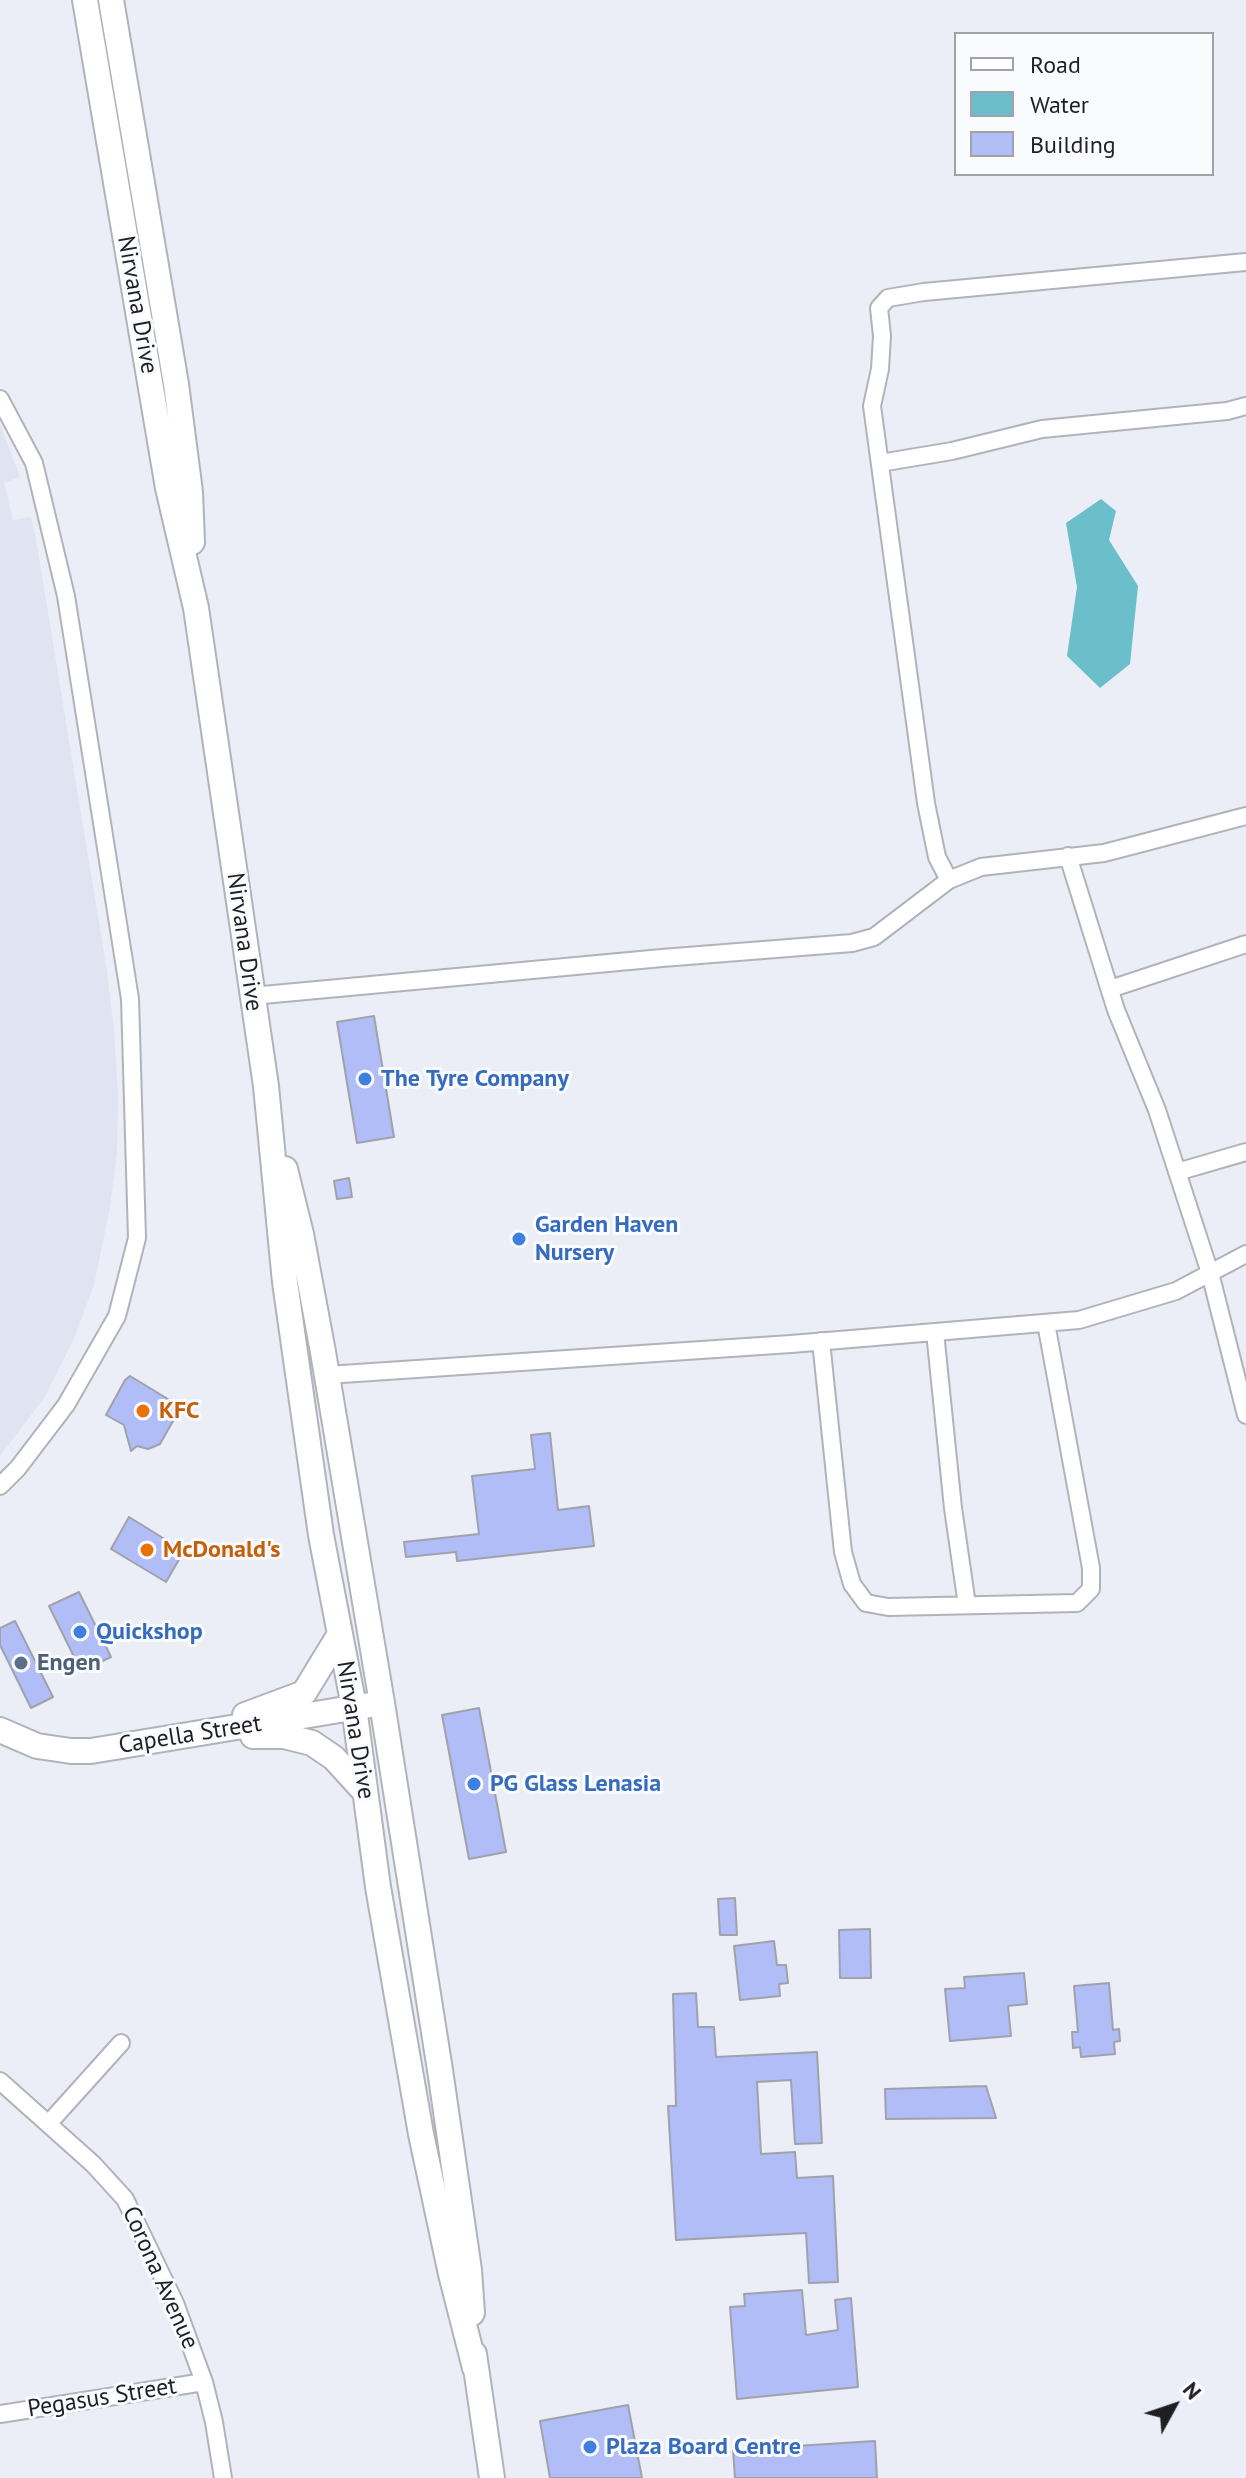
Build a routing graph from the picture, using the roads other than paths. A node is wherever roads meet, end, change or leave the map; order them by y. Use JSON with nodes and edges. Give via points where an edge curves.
{"nodes":[{"id":1,"x":85,"y":0,"type":"edge"},
{"id":2,"x":111,"y":0,"type":"edge"},
{"id":3,"x":1246,"y":262,"type":"edge"},
{"id":4,"x":0,"y":399,"type":"edge"},
{"id":5,"x":1246,"y":406,"type":"edge"},
{"id":6,"x":880,"y":463,"type":"junction"},
{"id":7,"x":196,"y":608,"type":"junction"},
{"id":8,"x":1246,"y":816,"type":"edge"},
{"id":9,"x":1068,"y":856,"type":"junction"},
{"id":10,"x":949,"y":880,"type":"junction"},
{"id":11,"x":1246,"y":944,"type":"edge"},
{"id":12,"x":1110,"y":989,"type":"junction"},
{"id":13,"x":252,"y":996,"type":"junction"},
{"id":14,"x":266,"y":1086,"type":"junction"},
{"id":15,"x":1246,"y":1152,"type":"edge"},
{"id":16,"x":1177,"y":1172,"type":"junction"},
{"id":17,"x":1246,"y":1254,"type":"edge"},
{"id":18,"x":1210,"y":1273,"type":"junction"},
{"id":19,"x":1046,"y":1323,"type":"junction"},
{"id":20,"x":935,"y":1332,"type":"junction"},
{"id":21,"x":821,"y":1341,"type":"junction"},
{"id":22,"x":327,"y":1375,"type":"junction"},
{"id":23,"x":1246,"y":1415,"type":"edge"},
{"id":24,"x":0,"y":1486,"type":"edge"},
{"id":25,"x":967,"y":1605,"type":"junction"},
{"id":26,"x":340,"y":1634,"type":"junction"},
{"id":27,"x":382,"y":1703,"type":"junction"},
{"id":28,"x":354,"y":1707,"type":"junction"},
{"id":29,"x":0,"y":1730,"type":"edge"},
{"id":30,"x":186,"y":1736,"type":"junction"},
{"id":31,"x":365,"y":1792,"type":"junction"},
{"id":32,"x":121,"y":2043,"type":"dead end"},
{"id":33,"x":0,"y":2081,"type":"edge"},
{"id":34,"x":49,"y":2123,"type":"junction"},
{"id":35,"x":475,"y":2368,"type":"junction"},
{"id":36,"x":204,"y":2382,"type":"junction"},
{"id":37,"x":0,"y":2414,"type":"edge"},
{"id":38,"x":223,"y":2478,"type":"edge"},
{"id":39,"x":492,"y":2478,"type":"edge"}],
"edges":[{"from":1,"to":7,"type":"main road","name":"Nirvana Drive","via":[[168,488]]},
{"from":2,"to":7,"type":"main road","name":"Nirvana Drive","via":[[176,384],[190,492]]},
{"from":3,"to":6,"type":"street","via":[[888,298],[879,308],[882,336],[872,406]]},
{"from":4,"to":24,"type":"street","via":[[34,463],[66,596],[130,999],[137,1238],[117,1316],[66,1405]]},
{"from":5,"to":6,"type":"street","via":[[1042,429]]},
{"from":6,"to":10,"type":"street","via":[[926,803],[937,857]]},
{"from":7,"to":13,"type":"main road","name":"Nirvana Drive"},
{"from":8,"to":9,"type":"street","via":[[1104,853]]},
{"from":9,"to":10,"type":"street","via":[[981,867]]},
{"from":9,"to":12,"type":"street"},
{"from":10,"to":13,"type":"street","via":[[884,931],[852,943]]},
{"from":11,"to":12,"type":"street"},
{"from":12,"to":16,"type":"street"},
{"from":13,"to":14,"type":"main road","name":"Nirvana Drive"},
{"from":14,"to":22,"type":"main road","name":"Nirvana Drive"},
{"from":14,"to":26,"type":"main road","name":"Nirvana Drive","via":[[285,1282]]},
{"from":15,"to":16,"type":"street"},
{"from":16,"to":18,"type":"street"},
{"from":17,"to":18,"type":"street"},
{"from":18,"to":19,"type":"street","via":[[1162,1296],[1079,1320]]},
{"from":18,"to":23,"type":"street"},
{"from":19,"to":20,"type":"street"},
{"from":19,"to":25,"type":"street","via":[[1091,1589],[1077,1603]]},
{"from":20,"to":21,"type":"street"},
{"from":20,"to":25,"type":"street"},
{"from":21,"to":22,"type":"street"},
{"from":21,"to":25,"type":"street","via":[[843,1552],[852,1584],[866,1603]]},
{"from":22,"to":27,"type":"main road","name":"Nirvana Drive"},
{"from":26,"to":28,"type":"main road","name":"Nirvana Drive"},
{"from":26,"to":30,"type":"main road","via":[[304,1693]]},
{"from":27,"to":28,"type":"main road","name":"Capella Street"},
{"from":27,"to":35,"type":"main road","name":"Nirvana Drive","via":[[469,2270]]},
{"from":28,"to":30,"type":"main road","name":"Capella Street"},
{"from":28,"to":31,"type":"main road","name":"Nirvana Drive"},
{"from":29,"to":30,"type":"main road","name":"Capella Street","via":[[37,1746],[71,1751]]},
{"from":30,"to":31,"type":"main road","via":[[301,1739],[328,1752]]},
{"from":31,"to":35,"type":"main road","name":"Nirvana Drive","via":[[421,2134]]},
{"from":32,"to":34,"type":"street"},
{"from":33,"to":34,"type":"street","name":"Corona Avenue"},
{"from":34,"to":36,"type":"street","name":"Corona Avenue","via":[[125,2199],[175,2303]]},
{"from":35,"to":39,"type":"main road","name":"Nirvana Drive"},
{"from":36,"to":37,"type":"street","name":"Pegasus Street"},
{"from":36,"to":38,"type":"street","name":"Corona Avenue"}]}
